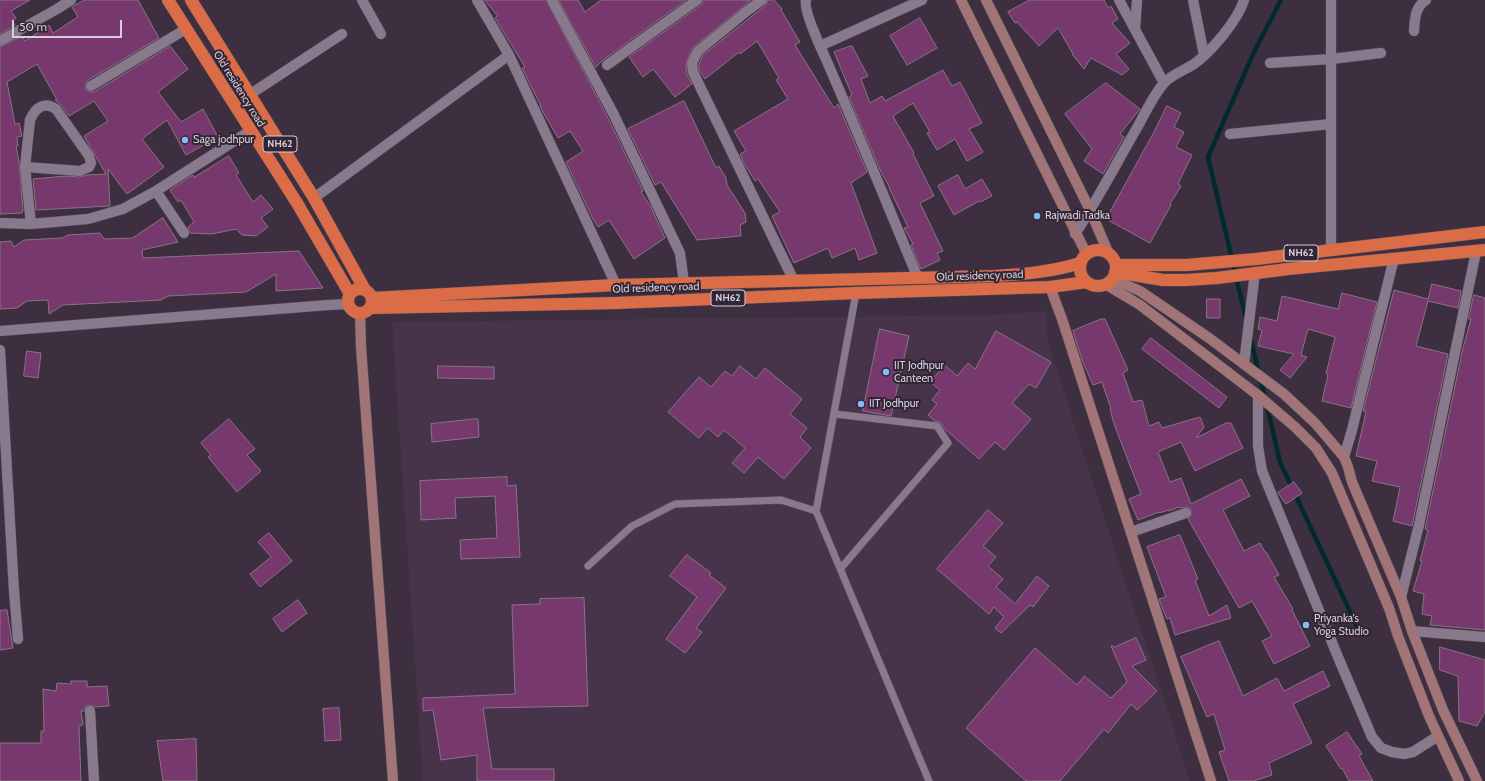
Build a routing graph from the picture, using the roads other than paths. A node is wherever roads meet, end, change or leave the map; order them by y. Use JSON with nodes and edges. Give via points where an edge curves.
{"nodes":[{"id":1,"x":71,"y":0,"type":"edge"},
{"id":2,"x":168,"y":0,"type":"edge"},
{"id":3,"x":191,"y":0,"type":"edge"},
{"id":4,"x":363,"y":0,"type":"edge"},
{"id":5,"x":476,"y":0,"type":"edge"},
{"id":6,"x":552,"y":0,"type":"edge"},
{"id":7,"x":697,"y":0,"type":"edge"},
{"id":8,"x":762,"y":0,"type":"edge"},
{"id":9,"x":806,"y":0,"type":"edge"},
{"id":10,"x":922,"y":0,"type":"edge"},
{"id":11,"x":961,"y":0,"type":"edge"},
{"id":12,"x":986,"y":0,"type":"edge"},
{"id":13,"x":1119,"y":0,"type":"edge"},
{"id":14,"x":1138,"y":0,"type":"edge"},
{"id":15,"x":1194,"y":0,"type":"edge"},
{"id":16,"x":1244,"y":0,"type":"edge"},
{"id":17,"x":1331,"y":0,"type":"edge"},
{"id":18,"x":1426,"y":0,"type":"edge"},
{"id":19,"x":186,"y":29,"type":"junction"},
{"id":20,"x":1135,"y":30,"type":"junction"},
{"id":21,"x":1414,"y":30,"type":"dead end"},
{"id":22,"x":342,"y":34,"type":"dead end"},
{"id":23,"x":381,"y":34,"type":"dead end"},
{"id":24,"x":0,"y":41,"type":"edge"},
{"id":25,"x":820,"y":46,"type":"junction"},
{"id":26,"x":1381,"y":52,"type":"dead end"},
{"id":27,"x":509,"y":55,"type":"junction"},
{"id":28,"x":1204,"y":55,"type":"junction"},
{"id":29,"x":1331,"y":59,"type":"junction"},
{"id":30,"x":1270,"y":63,"type":"dead end"},
{"id":31,"x":607,"y":65,"type":"dead end"},
{"id":32,"x":1167,"y":80,"type":"junction"},
{"id":33,"x":91,"y":86,"type":"dead end"},
{"id":34,"x":249,"y":95,"type":"junction"},
{"id":35,"x":1331,"y":124,"type":"junction"},
{"id":36,"x":250,"y":131,"type":"junction"},
{"id":37,"x":1230,"y":134,"type":"dead end"},
{"id":38,"x":25,"y":167,"type":"junction"},
{"id":39,"x":156,"y":191,"type":"junction"},
{"id":40,"x":314,"y":198,"type":"junction"},
{"id":41,"x":1090,"y":210,"type":"junction"},
{"id":42,"x":0,"y":223,"type":"edge"},
{"id":43,"x":32,"y":224,"type":"junction"},
{"id":44,"x":1485,"y":232,"type":"edge"},
{"id":45,"x":184,"y":233,"type":"dead end"},
{"id":46,"x":1075,"y":234,"type":"junction"},
{"id":47,"x":1331,"y":249,"type":"junction"},
{"id":48,"x":1481,"y":251,"type":"edge"},
{"id":49,"x":1108,"y":252,"type":"junction"},
{"id":50,"x":1083,"y":258,"type":"junction"},
{"id":51,"x":1394,"y":258,"type":"junction"},
{"id":52,"x":1255,"y":272,"type":"junction"},
{"id":53,"x":1112,"y":275,"type":"junction"},
{"id":54,"x":918,"y":278,"type":"junction"},
{"id":55,"x":794,"y":281,"type":"junction"},
{"id":56,"x":1086,"y":282,"type":"junction"},
{"id":57,"x":684,"y":283,"type":"junction"},
{"id":58,"x":616,"y":285,"type":"junction"},
{"id":59,"x":1050,"y":287,"type":"junction"},
{"id":60,"x":856,"y":293,"type":"junction"},
{"id":61,"x":349,"y":299,"type":"junction"},
{"id":62,"x":367,"y":302,"type":"junction"},
{"id":63,"x":0,"y":331,"type":"edge"},
{"id":64,"x":0,"y":350,"type":"edge"},
{"id":65,"x":1244,"y":364,"type":"junction"},
{"id":66,"x":1259,"y":396,"type":"junction"},
{"id":67,"x":835,"y":414,"type":"junction"},
{"id":68,"x":1344,"y":457,"type":"junction"},
{"id":69,"x":816,"y":511,"type":"junction"},
{"id":70,"x":1186,"y":513,"type":"dead end"},
{"id":71,"x":1131,"y":532,"type":"junction"},
{"id":72,"x":588,"y":566,"type":"dead end"},
{"id":73,"x":840,"y":568,"type":"junction"},
{"id":74,"x":1401,"y":597,"type":"junction"},
{"id":75,"x":1412,"y":631,"type":"junction"},
{"id":76,"x":1485,"y":637,"type":"edge"},
{"id":77,"x":18,"y":639,"type":"dead end"},
{"id":78,"x":90,"y":711,"type":"dead end"},
{"id":79,"x":1438,"y":736,"type":"junction"},
{"id":80,"x":94,"y":781,"type":"edge"},
{"id":81,"x":393,"y":781,"type":"edge"},
{"id":82,"x":929,"y":781,"type":"edge"},
{"id":83,"x":1211,"y":781,"type":"edge"},
{"id":84,"x":1459,"y":781,"type":"edge"},
{"id":85,"x":1477,"y":781,"type":"edge"}],
"edges":[{"from":1,"to":24,"type":"street"},
{"from":2,"to":19,"type":"highway","name":"Old residency road","number":"NH62"},
{"from":3,"to":34,"type":"highway","name":"Old residency road","number":"NH62"},
{"from":4,"to":23,"type":"street"},
{"from":5,"to":27,"type":"street"},
{"from":6,"to":57,"type":"street","via":[[613,113],[680,253]]},
{"from":7,"to":31,"type":"street"},
{"from":8,"to":55,"type":"street","via":[[698,51],[692,63],[693,72]]},
{"from":9,"to":25,"type":"street","via":[[805,7]]},
{"from":10,"to":25,"type":"street"},
{"from":11,"to":46,"type":"street"},
{"from":12,"to":41,"type":"street"},
{"from":13,"to":20,"type":"street"},
{"from":14,"to":20,"type":"street"},
{"from":15,"to":28,"type":"street"},
{"from":16,"to":28,"type":"street","via":[[1213,48]]},
{"from":17,"to":29,"type":"street"},
{"from":18,"to":21,"type":"street","via":[[1418,8]]},
{"from":19,"to":33,"type":"street"},
{"from":19,"to":36,"type":"highway","name":"Old residency road","number":"NH62"},
{"from":20,"to":32,"type":"street"},
{"from":22,"to":34,"type":"street"},
{"from":25,"to":54,"type":"street"},
{"from":26,"to":29,"type":"street"},
{"from":27,"to":40,"type":"street"},
{"from":27,"to":58,"type":"street"},
{"from":28,"to":32,"type":"street"},
{"from":29,"to":30,"type":"street"},
{"from":29,"to":35,"type":"street"},
{"from":32,"to":41,"type":"street"},
{"from":34,"to":40,"type":"highway","name":"Old residency road","number":"NH62"},
{"from":35,"to":37,"type":"street"},
{"from":35,"to":47,"type":"street"},
{"from":36,"to":39,"type":"street"},
{"from":36,"to":61,"type":"highway","name":"Old residency road","number":"NH62","via":[[297,203]]},
{"from":38,"to":38,"type":"street","via":[[30,120],[33,113],[47,104],[56,109],[89,156],[91,163],[89,167],[80,171]]},
{"from":38,"to":43,"type":"street"},
{"from":39,"to":43,"type":"street","via":[[123,209],[105,215]]},
{"from":39,"to":45,"type":"street"},
{"from":40,"to":62,"type":"highway","name":"Old residency road","number":"NH62"},
{"from":41,"to":46,"type":"street"},
{"from":41,"to":49,"type":"street"},
{"from":42,"to":43,"type":"street"},
{"from":44,"to":47,"type":"highway","number":"NH62"},
{"from":46,"to":50,"type":"street"},
{"from":47,"to":53,"type":"highway","number":"NH62"},
{"from":48,"to":51,"type":"highway","number":"NH62"},
{"from":48,"to":74,"type":"street"},
{"from":49,"to":50,"type":"highway","number":"NH62","via":[[1093,250]]},
{"from":49,"to":53,"type":"highway","via":[[1113,258]]},
{"from":50,"to":54,"type":"highway","name":"Old residency road","number":"NH62","via":[[1062,269],[1031,273]]},
{"from":50,"to":56,"type":"highway","via":[[1080,270]]},
{"from":51,"to":52,"type":"highway","number":"NH62"},
{"from":51,"to":68,"type":"street"},
{"from":52,"to":53,"type":"highway","number":"NH62","via":[[1186,280]]},
{"from":52,"to":65,"type":"street"},
{"from":53,"to":56,"type":"highway","number":"NH62","via":[[1099,286]]},
{"from":53,"to":65,"type":"street","via":[[1140,291]]},
{"from":53,"to":66,"type":"street","via":[[1140,305]]},
{"from":54,"to":55,"type":"highway","name":"Old residency road","number":"NH62"},
{"from":55,"to":57,"type":"highway","name":"Old residency road","number":"NH62"},
{"from":56,"to":59,"type":"highway","name":"Old residency road","number":"NH62"},
{"from":57,"to":58,"type":"highway","name":"Old residency road","number":"NH62"},
{"from":58,"to":62,"type":"highway","name":"Old residency road","number":"NH62"},
{"from":59,"to":60,"type":"highway","name":"Old residency road","number":"NH62"},
{"from":59,"to":71,"type":"street"},
{"from":60,"to":62,"type":"highway","name":"Old residency road","number":"NH62","via":[[616,303]]},
{"from":60,"to":67,"type":"lane"},
{"from":61,"to":62,"type":"highway","number":"NH62","via":[[354,290],[359,289]]},
{"from":61,"to":62,"type":"highway","number":"NH62","via":[[351,309],[355,312]]},
{"from":61,"to":63,"type":"street","via":[[328,305]]},
{"from":62,"to":81,"type":"street","via":[[361,347]]},
{"from":64,"to":77,"type":"street"},
{"from":65,"to":68,"type":"street","via":[[1284,394],[1315,423]]},
{"from":66,"to":79,"type":"street","via":[[1316,448],[1332,472],[1389,608]]},
{"from":66,"to":79,"type":"street","via":[[1258,446],[1262,471],[1372,737],[1381,748],[1404,754],[1413,752]]},
{"from":67,"to":69,"type":"lane"},
{"from":67,"to":73,"type":"lane","via":[[937,426],[948,443]]},
{"from":68,"to":74,"type":"street","via":[[1352,482]]},
{"from":69,"to":72,"type":"lane","via":[[781,500],[675,504],[632,526]]},
{"from":69,"to":73,"type":"lane"},
{"from":70,"to":71,"type":"street"},
{"from":71,"to":83,"type":"street"},
{"from":73,"to":82,"type":"lane"},
{"from":74,"to":75,"type":"street"},
{"from":75,"to":76,"type":"street"},
{"from":75,"to":85,"type":"street","via":[[1443,710]]},
{"from":78,"to":80,"type":"street"},
{"from":79,"to":84,"type":"street"}]}
